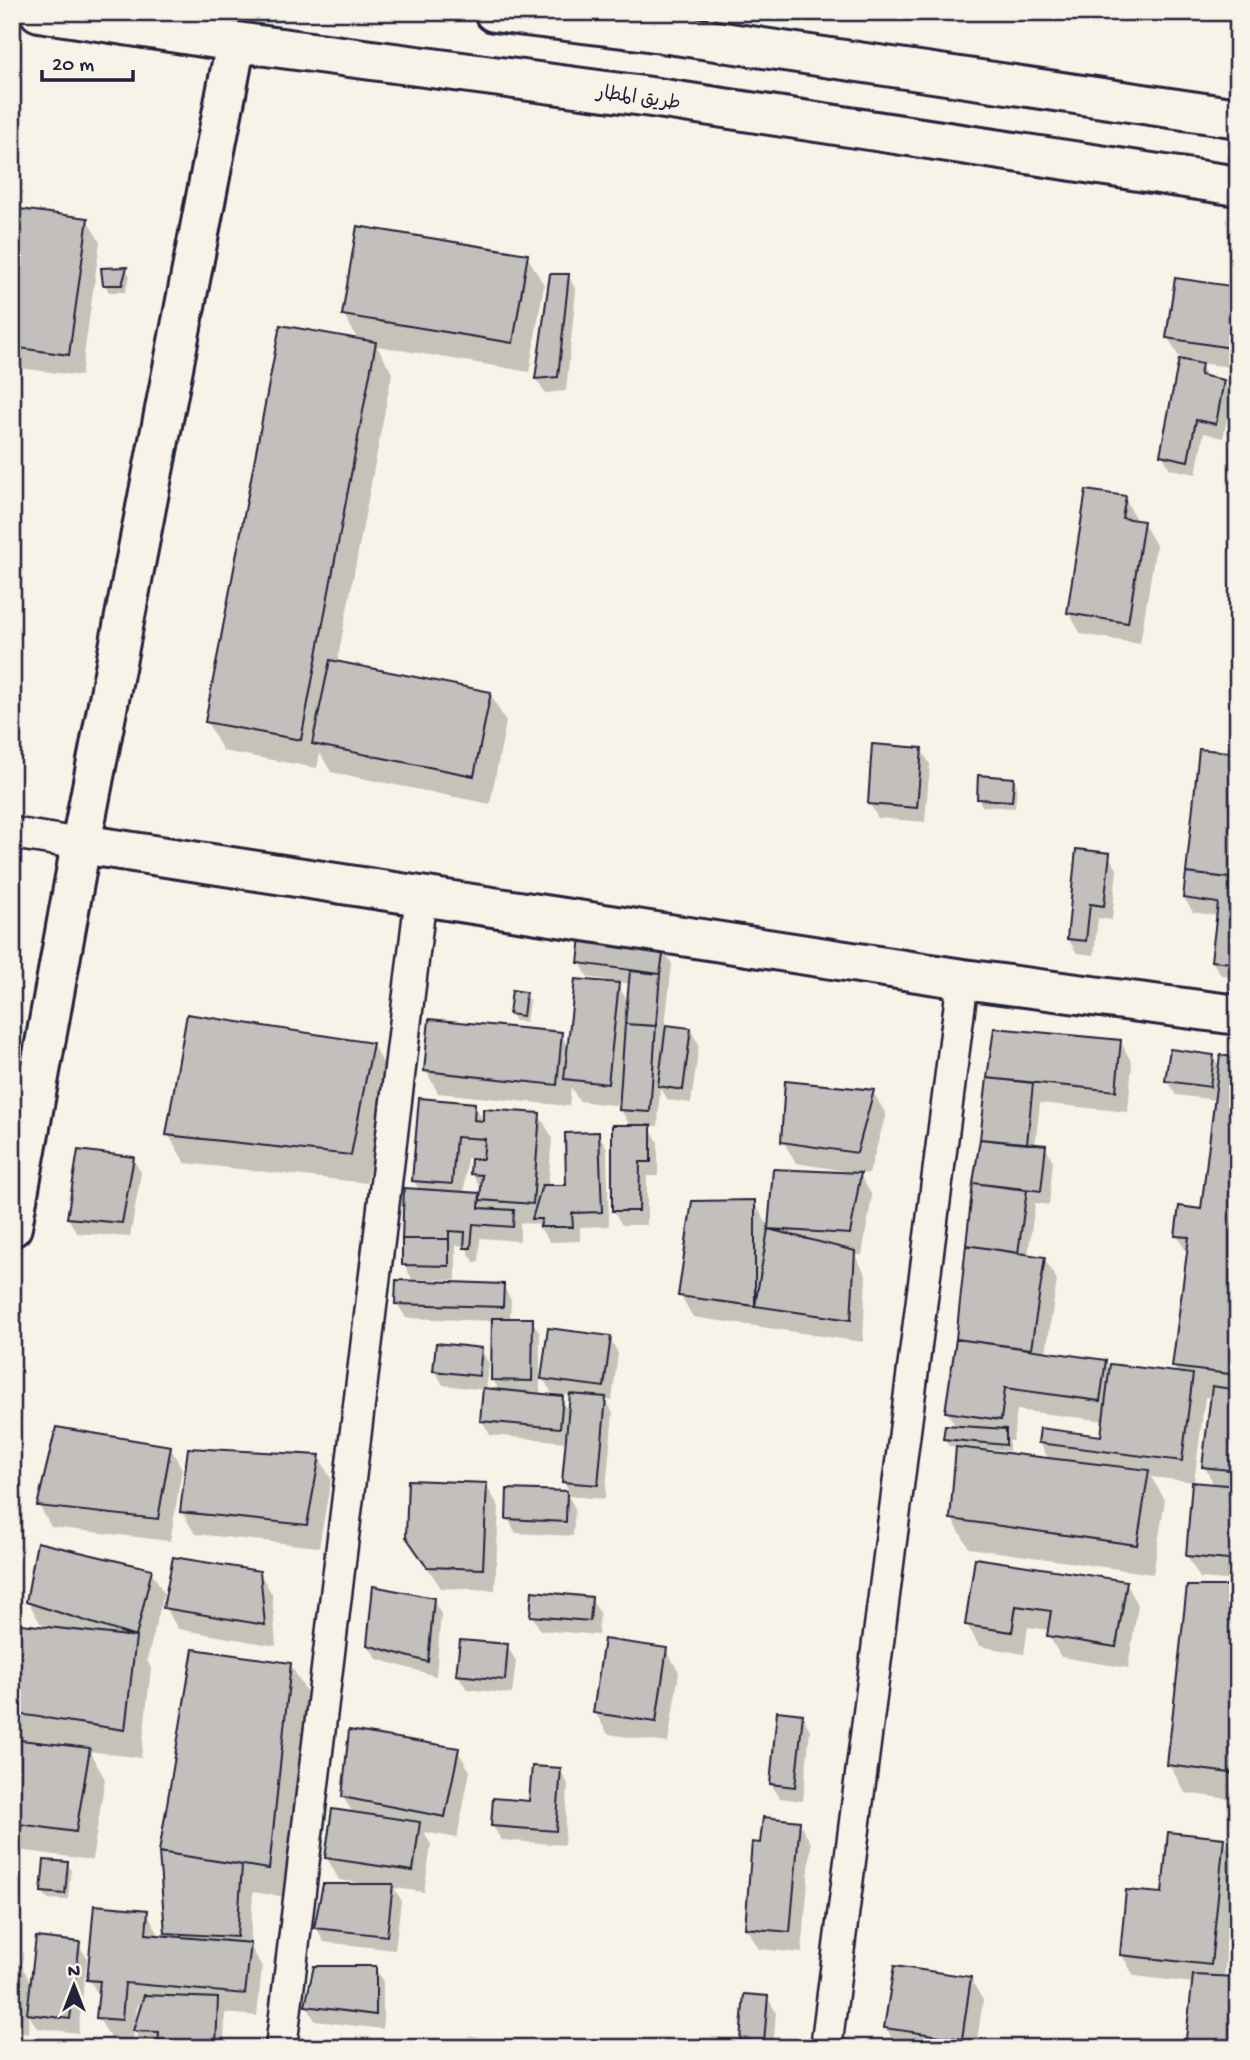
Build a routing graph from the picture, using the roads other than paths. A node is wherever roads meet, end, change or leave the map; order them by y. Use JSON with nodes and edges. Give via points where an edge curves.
{"nodes":[{"id":1,"x":39,"y":12,"type":"edge"},
{"id":2,"x":494,"y":12,"type":"edge"},
{"id":3,"x":649,"y":22,"type":"edge"},
{"id":4,"x":236,"y":42,"type":"junction"},
{"id":5,"x":1238,"y":118,"type":"edge"},
{"id":6,"x":1238,"y":186,"type":"edge"},
{"id":7,"x":12,"y":834,"type":"edge"},
{"id":8,"x":81,"y":844,"type":"junction"},
{"id":9,"x":421,"y":895,"type":"junction"},
{"id":10,"x":963,"y":979,"type":"junction"},
{"id":11,"x":1238,"y":1015,"type":"edge"},
{"id":12,"x":12,"y":1227,"type":"edge"},
{"id":13,"x":281,"y":2048,"type":"edge"},
{"id":14,"x":826,"y":2048,"type":"edge"}],
"edges":[{"from":1,"to":4,"type":"main road","name":"طريق المطار"},
{"from":2,"to":3,"type":"main road"},
{"from":3,"to":5,"type":"main road"},
{"from":4,"to":6,"type":"main road","name":"طريق المطار","via":[[652,97]]},
{"from":4,"to":8,"type":"main road"},
{"from":7,"to":8,"type":"street"},
{"from":8,"to":9,"type":"main road"},
{"from":8,"to":12,"type":"main road"},
{"from":9,"to":10,"type":"main road"},
{"from":9,"to":13,"type":"street"},
{"from":10,"to":11,"type":"main road"},
{"from":10,"to":14,"type":"street"}]}
